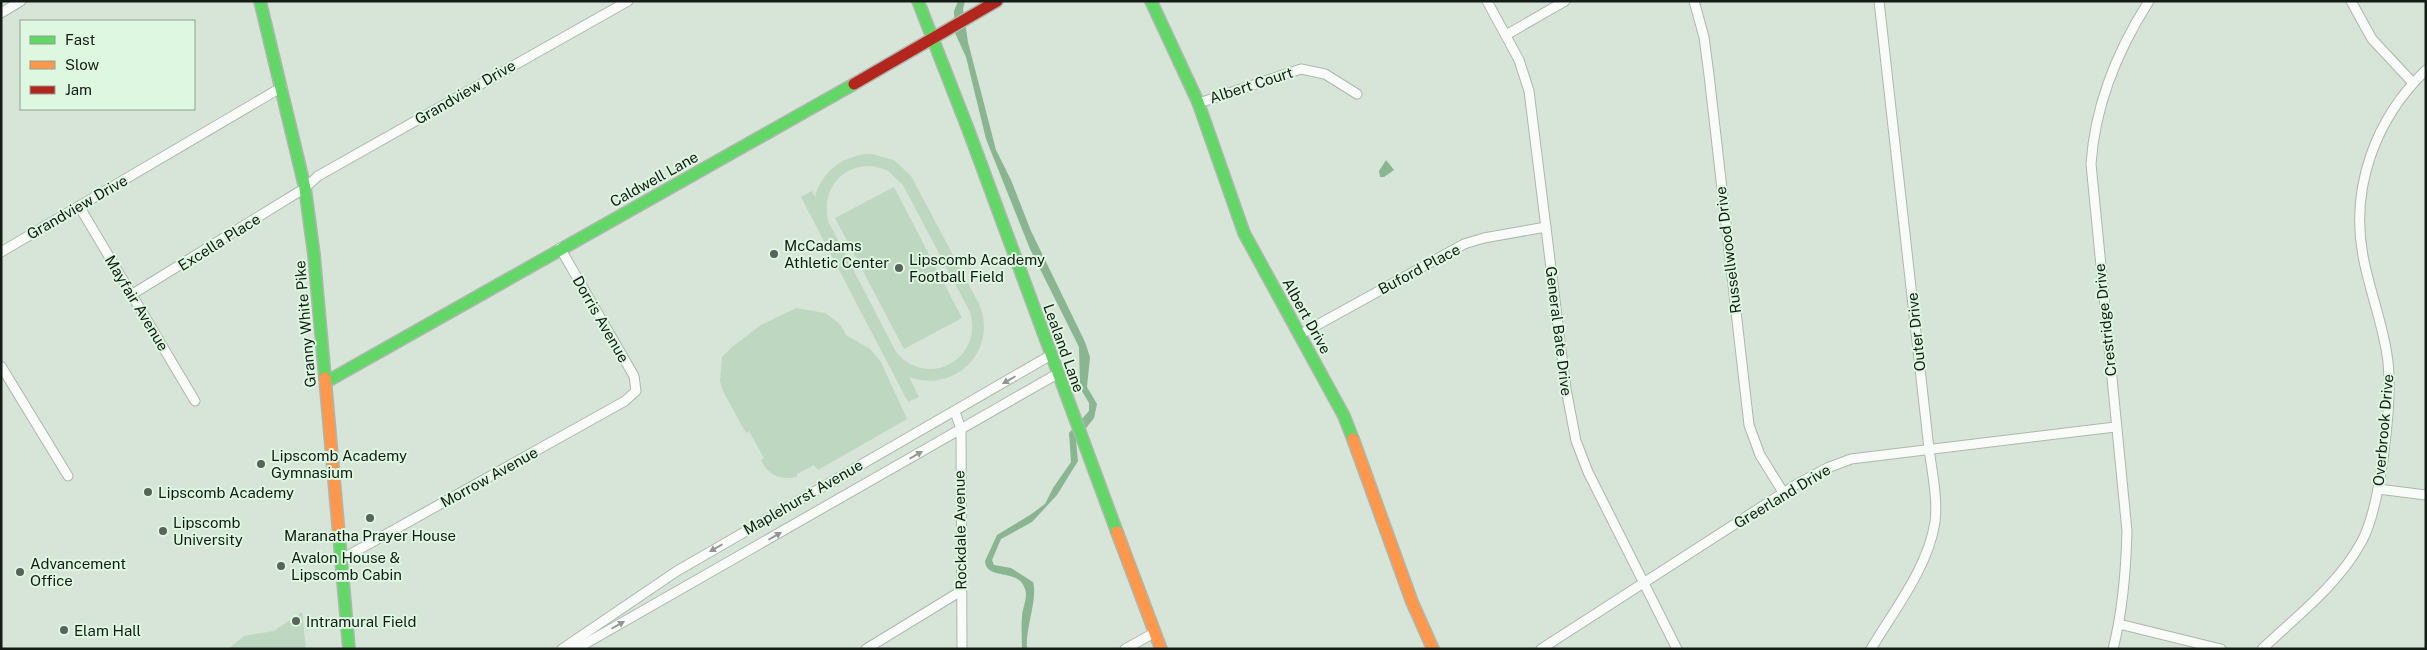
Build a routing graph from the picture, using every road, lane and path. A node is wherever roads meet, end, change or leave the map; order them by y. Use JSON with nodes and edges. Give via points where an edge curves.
{"nodes":[{"id":1,"x":22,"y":1,"type":"edge"},
{"id":2,"x":260,"y":1,"type":"edge"},
{"id":3,"x":918,"y":1,"type":"edge"},
{"id":4,"x":997,"y":1,"type":"edge"},
{"id":5,"x":1150,"y":1,"type":"edge"},
{"id":6,"x":1487,"y":1,"type":"edge"},
{"id":7,"x":1565,"y":1,"type":"edge"},
{"id":8,"x":1694,"y":1,"type":"edge"},
{"id":9,"x":1879,"y":1,"type":"edge"},
{"id":10,"x":2149,"y":1,"type":"edge"},
{"id":11,"x":2351,"y":1,"type":"edge"},
{"id":12,"x":624,"y":2,"type":"edge"},
{"id":13,"x":1,"y":13,"type":"edge"},
{"id":14,"x":1506,"y":35,"type":"junction"},
{"id":15,"x":933,"y":38,"type":"junction"},
{"id":16,"x":2426,"y":70,"type":"edge"},
{"id":17,"x":2413,"y":83,"type":"junction"},
{"id":18,"x":282,"y":87,"type":"junction"},
{"id":19,"x":1357,"y":94,"type":"dead end"},
{"id":20,"x":1199,"y":102,"type":"junction"},
{"id":21,"x":305,"y":188,"type":"junction"},
{"id":22,"x":79,"y":206,"type":"junction"},
{"id":23,"x":1546,"y":227,"type":"junction"},
{"id":24,"x":560,"y":248,"type":"junction"},
{"id":25,"x":1,"y":252,"type":"edge"},
{"id":26,"x":131,"y":295,"type":"junction"},
{"id":27,"x":1300,"y":334,"type":"junction"},
{"id":28,"x":1051,"y":355,"type":"junction"},
{"id":29,"x":1,"y":366,"type":"edge"},
{"id":30,"x":1057,"y":374,"type":"junction"},
{"id":31,"x":326,"y":382,"type":"junction"},
{"id":32,"x":636,"y":391,"type":"joint"},
{"id":33,"x":195,"y":400,"type":"dead end"},
{"id":34,"x":955,"y":412,"type":"junction"},
{"id":35,"x":2115,"y":428,"type":"junction"},
{"id":36,"x":961,"y":429,"type":"junction"},
{"id":37,"x":1930,"y":449,"type":"junction"},
{"id":38,"x":68,"y":476,"type":"dead end"},
{"id":39,"x":2378,"y":489,"type":"junction"},
{"id":40,"x":1783,"y":492,"type":"junction"},
{"id":41,"x":2426,"y":495,"type":"edge"},
{"id":42,"x":340,"y":560,"type":"junction"},
{"id":43,"x":1643,"y":583,"type":"junction"},
{"id":44,"x":961,"y":591,"type":"junction"},
{"id":45,"x":2119,"y":624,"type":"junction"},
{"id":46,"x":1154,"y":633,"type":"junction"},
{"id":47,"x":349,"y":649,"type":"edge"},
{"id":48,"x":562,"y":649,"type":"edge"},
{"id":49,"x":576,"y":649,"type":"edge"},
{"id":50,"x":866,"y":649,"type":"edge"},
{"id":51,"x":962,"y":649,"type":"edge"},
{"id":52,"x":1125,"y":649,"type":"edge"},
{"id":53,"x":1161,"y":649,"type":"edge"},
{"id":54,"x":1433,"y":649,"type":"edge"},
{"id":55,"x":1541,"y":649,"type":"edge"},
{"id":56,"x":1676,"y":649,"type":"edge"},
{"id":57,"x":1871,"y":649,"type":"edge"},
{"id":58,"x":2112,"y":649,"type":"edge"},
{"id":59,"x":2221,"y":649,"type":"edge"},
{"id":60,"x":2262,"y":649,"type":"edge"}],
"edges":[{"from":1,"to":13,"type":"street"},
{"from":2,"to":18,"type":"street","name":"Granny White Pike"},
{"from":3,"to":15,"type":"street","name":"Lealand Lane"},
{"from":4,"to":15,"type":"street","name":"Caldwell Lane"},
{"from":5,"to":20,"type":"street","name":"Albert Drive"},
{"from":6,"to":14,"type":"street","name":"General Bate Drive"},
{"from":7,"to":14,"type":"street"},
{"from":8,"to":40,"type":"street","name":"Russellwood Drive","via":[[1704,37],[1709,75],[1749,425],[1760,455]]},
{"from":9,"to":37,"type":"street","name":"Outer Drive"},
{"from":10,"to":35,"type":"street","name":"Crestridge Drive","via":[[2122,46],[2108,81],[2096,126],[2091,164]]},
{"from":11,"to":17,"type":"street","via":[[2372,39]]},
{"from":12,"to":21,"type":"street","name":"Grandview Drive","via":[[318,176]]},
{"from":14,"to":23,"type":"street","name":"General Bate Drive","via":[[1530,91]]},
{"from":15,"to":24,"type":"street","name":"Caldwell Lane"},
{"from":15,"to":28,"type":"street","name":"Lealand Lane"},
{"from":16,"to":17,"type":"street","name":"Overbrook Drive"},
{"from":17,"to":39,"type":"street","name":"Overbrook Drive","via":[[2386,119],[2370,159],[2362,192],[2362,248],[2390,375]]},
{"from":18,"to":21,"type":"street","name":"Granny White Pike"},
{"from":18,"to":22,"type":"street","name":"Grandview Drive"},
{"from":19,"to":20,"type":"street","name":"Albert Court","via":[[1325,74],[1301,69]]},
{"from":20,"to":27,"type":"street","name":"Albert Drive","via":[[1239,222]]},
{"from":21,"to":26,"type":"street","name":"Excella Place"},
{"from":21,"to":31,"type":"street","name":"Granny White Pike"},
{"from":22,"to":25,"type":"street","name":"Grandview Drive"},
{"from":22,"to":26,"type":"street","name":"Mayfair Avenue"},
{"from":23,"to":27,"type":"street","name":"Buford Place","via":[[1464,244]]},
{"from":23,"to":43,"type":"street","name":"General Bate Drive","via":[[1566,389],[1576,441]]},
{"from":24,"to":31,"type":"street","name":"Caldwell Lane"},
{"from":24,"to":32,"type":"street","name":"Dorris Avenue","via":[[634,376]]},
{"from":26,"to":33,"type":"street","name":"Mayfair Avenue"},
{"from":27,"to":54,"type":"street","name":"Albert Drive","via":[[1344,416],[1417,615]]},
{"from":28,"to":30,"type":"street","name":"Lealand Lane"},
{"from":28,"to":34,"type":"street","name":"Maplehurst Avenue","one_way":true},
{"from":29,"to":38,"type":"street"},
{"from":30,"to":36,"type":"street","name":"Maplehurst Avenue"},
{"from":30,"to":46,"type":"street","name":"Lealand Lane"},
{"from":31,"to":42,"type":"street","name":"Granny White Pike"},
{"from":32,"to":42,"type":"street","name":"Morrow Avenue","via":[[625,401]]},
{"from":34,"to":36,"type":"street","name":"Rockdale Avenue"},
{"from":34,"to":48,"type":"street","name":"Maplehurst Avenue","one_way":true,"via":[[817,488],[677,571]]},
{"from":35,"to":37,"type":"street","name":"Greerland Drive"},
{"from":35,"to":45,"type":"street","name":"Crestridge Drive","via":[[2126,531]]},
{"from":36,"to":44,"type":"street","name":"Rockdale Avenue"},
{"from":49,"to":36,"type":"street","name":"Maplehurst Avenue","one_way":true},
{"from":37,"to":40,"type":"street","name":"Greerland Drive","via":[[1840,462]]},
{"from":37,"to":57,"type":"street","name":"Outer Drive","via":[[1935,505],[1931,535],[1913,578]]},
{"from":39,"to":41,"type":"street"},
{"from":39,"to":60,"type":"street","name":"Overbrook Drive","via":[[2368,528],[2351,560]]},
{"from":40,"to":43,"type":"street","name":"Greerland Drive"},
{"from":42,"to":47,"type":"street","name":"Granny White Pike"},
{"from":43,"to":55,"type":"street","name":"Greerland Drive"},
{"from":43,"to":56,"type":"street","name":"General Bate Drive"},
{"from":44,"to":50,"type":"street"},
{"from":44,"to":51,"type":"street","name":"Rockdale Avenue"},
{"from":45,"to":58,"type":"street","name":"Crestridge Drive"},
{"from":45,"to":59,"type":"street"},
{"from":46,"to":52,"type":"street"},
{"from":46,"to":53,"type":"street","name":"Lealand Lane"}]}
